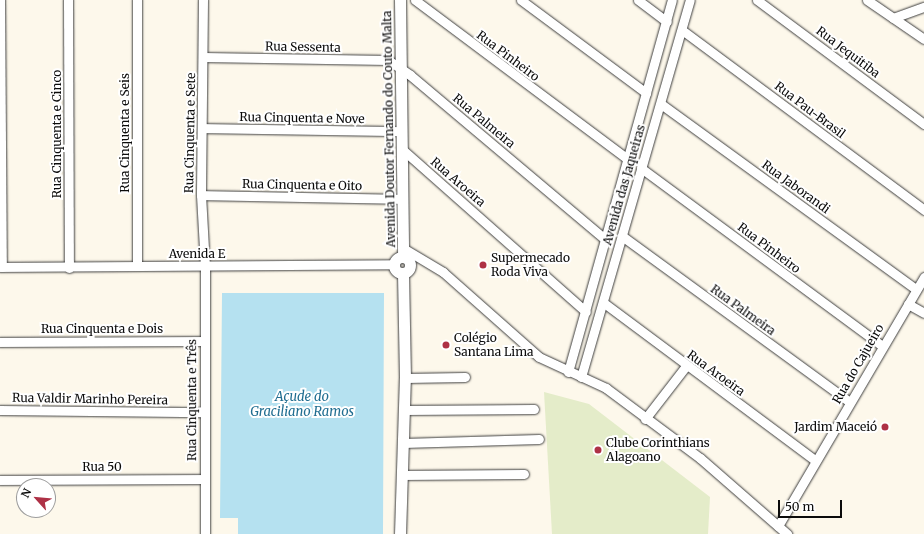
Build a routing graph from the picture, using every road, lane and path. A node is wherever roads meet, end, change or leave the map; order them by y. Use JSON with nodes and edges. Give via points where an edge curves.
{"nodes":[{"id":1,"x":0,"y":0,"type":"edge"},
{"id":2,"x":68,"y":0,"type":"edge"},
{"id":3,"x":137,"y":0,"type":"edge"},
{"id":4,"x":203,"y":0,"type":"edge"},
{"id":5,"x":400,"y":0,"type":"edge"},
{"id":6,"x":415,"y":0,"type":"edge"},
{"id":7,"x":521,"y":0,"type":"edge"},
{"id":8,"x":638,"y":0,"type":"edge"},
{"id":9,"x":672,"y":0,"type":"edge"},
{"id":10,"x":690,"y":0,"type":"edge"},
{"id":11,"x":757,"y":0,"type":"edge"},
{"id":12,"x":867,"y":0,"type":"edge"},
{"id":13,"x":924,"y":7,"type":"edge"},
{"id":14,"x":893,"y":18,"type":"junction"},
{"id":15,"x":667,"y":22,"type":"junction"},
{"id":16,"x":682,"y":30,"type":"junction"},
{"id":17,"x":924,"y":39,"type":"edge"},
{"id":18,"x":203,"y":57,"type":"junction"},
{"id":19,"x":401,"y":68,"type":"junction"},
{"id":20,"x":652,"y":72,"type":"junction"},
{"id":21,"x":669,"y":73,"type":"junction"},
{"id":22,"x":646,"y":93,"type":"junction"},
{"id":23,"x":661,"y":104,"type":"junction"},
{"id":24,"x":924,"y":124,"type":"edge"},
{"id":25,"x":202,"y":128,"type":"junction"},
{"id":26,"x":402,"y":131,"type":"junction"},
{"id":27,"x":403,"y":150,"type":"junction"},
{"id":28,"x":626,"y":158,"type":"junction"},
{"id":29,"x":641,"y":168,"type":"junction"},
{"id":30,"x":201,"y":195,"type":"junction"},
{"id":31,"x":403,"y":199,"type":"junction"},
{"id":32,"x":924,"y":210,"type":"edge"},
{"id":33,"x":622,"y":236,"type":"junction"},
{"id":34,"x":605,"y":239,"type":"junction"},
{"id":35,"x":403,"y":253,"type":"junction"},
{"id":36,"x":394,"y":264,"type":"junction"},
{"id":37,"x":137,"y":266,"type":"junction"},
{"id":38,"x":1,"y":267,"type":"edge"},
{"id":39,"x":205,"y":267,"type":"junction"},
{"id":40,"x":68,"y":268,"type":"junction"},
{"id":41,"x":403,"y":273,"type":"junction"},
{"id":42,"x":924,"y":278,"type":"edge"},
{"id":43,"x":916,"y":289,"type":"junction"},
{"id":44,"x":604,"y":303,"type":"junction"},
{"id":45,"x":908,"y":304,"type":"junction"},
{"id":46,"x":586,"y":312,"type":"junction"},
{"id":47,"x":924,"y":313,"type":"edge"},
{"id":48,"x":204,"y":341,"type":"junction"},
{"id":49,"x":0,"y":342,"type":"edge"},
{"id":50,"x":882,"y":346,"type":"junction"},
{"id":51,"x":686,"y":366,"type":"junction"},
{"id":52,"x":568,"y":372,"type":"junction"},
{"id":53,"x":581,"y":377,"type":"junction"},
{"id":54,"x":405,"y":378,"type":"junction"},
{"id":55,"x":465,"y":378,"type":"dead end"},
{"id":56,"x":850,"y":402,"type":"junction"},
{"id":57,"x":534,"y":409,"type":"dead end"},
{"id":58,"x":0,"y":410,"type":"edge"},
{"id":59,"x":404,"y":410,"type":"junction"},
{"id":60,"x":205,"y":412,"type":"junction"},
{"id":61,"x":645,"y":419,"type":"junction"},
{"id":62,"x":539,"y":439,"type":"dead end"},
{"id":63,"x":403,"y":443,"type":"junction"},
{"id":64,"x":815,"y":460,"type":"junction"},
{"id":65,"x":524,"y":474,"type":"dead end"},
{"id":66,"x":401,"y":475,"type":"junction"},
{"id":67,"x":205,"y":479,"type":"junction"},
{"id":68,"x":0,"y":480,"type":"edge"},
{"id":69,"x":778,"y":526,"type":"junction"},
{"id":70,"x":205,"y":534,"type":"edge"},
{"id":71,"x":400,"y":534,"type":"edge"},
{"id":72,"x":787,"y":534,"type":"edge"}],
"edges":[{"from":1,"to":38,"type":"street"},
{"from":2,"to":40,"type":"street","name":"Rua Cinquenta e Cinco"},
{"from":3,"to":37,"type":"street","name":"Rua Cinquenta e Seis"},
{"from":4,"to":18,"type":"street","name":"Rua Cinquenta e Sete"},
{"from":5,"to":19,"type":"street","name":"Avenida Doutor Fernando do Couto Malta"},
{"from":6,"to":28,"type":"street","name":"Rua Pinheiro"},
{"from":7,"to":22,"type":"street"},
{"from":8,"to":15,"type":"street"},
{"from":9,"to":15,"type":"street","name":"Avenida das Jaqueiras"},
{"from":10,"to":16,"type":"street","name":"Avenida das Jaqueiras"},
{"from":11,"to":24,"type":"street","name":"Rua Jequitiba"},
{"from":12,"to":14,"type":"street"},
{"from":13,"to":14,"type":"street"},
{"from":14,"to":17,"type":"street"},
{"from":15,"to":20,"type":"street","name":"Avenida das Jaqueiras"},
{"from":16,"to":21,"type":"street","name":"Avenida das Jaqueiras"},
{"from":16,"to":32,"type":"street","name":"Rua Pau-Brasil"},
{"from":18,"to":19,"type":"street","name":"Rua Sessenta","via":[[388,60]]},
{"from":18,"to":25,"type":"street","name":"Rua Cinquenta e Sete"},
{"from":19,"to":26,"type":"street","name":"Avenida Doutor Fernando do Couto Malta"},
{"from":19,"to":34,"type":"street","name":"Rua Palmeira"},
{"from":20,"to":21,"type":"street"},
{"from":20,"to":22,"type":"street","name":"Avenida das Jaqueiras"},
{"from":21,"to":23,"type":"street","name":"Avenida das Jaqueiras"},
{"from":22,"to":28,"type":"street","name":"Avenida das Jaqueiras"},
{"from":23,"to":29,"type":"street","name":"Avenida das Jaqueiras"},
{"from":23,"to":43,"type":"street","name":"Rua Jaborandi"},
{"from":25,"to":26,"type":"street","name":"Rua Cinquenta e Nove"},
{"from":25,"to":30,"type":"street","name":"Rua Cinquenta e Sete"},
{"from":26,"to":27,"type":"street","name":"Avenida Doutor Fernando do Couto Malta"},
{"from":27,"to":31,"type":"street","name":"Avenida Doutor Fernando do Couto Malta"},
{"from":27,"to":46,"type":"street","name":"Rua Aroeira"},
{"from":28,"to":34,"type":"street","name":"Avenida das Jaqueiras"},
{"from":29,"to":33,"type":"street","name":"Avenida das Jaqueiras"},
{"from":29,"to":50,"type":"street","name":"Rua Pinheiro"},
{"from":30,"to":31,"type":"street","name":"Rua Cinquenta e Oito"},
{"from":30,"to":39,"type":"street","name":"Rua Cinquenta e Sete"},
{"from":31,"to":35,"type":"street","name":"Avenida Doutor Fernando do Couto Malta"},
{"from":33,"to":44,"type":"street","name":"Avenida das Jaqueiras"},
{"from":33,"to":56,"type":"street","name":"Rua Palmeira"},
{"from":34,"to":46,"type":"street","name":"Avenida das Jaqueiras"},
{"from":35,"to":36,"type":"street","name":"Avenida Doutor Fernando do Couto Malta"},
{"from":35,"to":41,"type":"street","name":"Avenida Doutor Fernando do Couto Malta","via":[[410,262],[407,271]]},
{"from":35,"to":52,"type":"street","via":[[443,272],[540,357]]},
{"from":36,"to":39,"type":"street","name":"Avenida E"},
{"from":36,"to":41,"type":"street","name":"Avenida Doutor Fernando do Couto Malta","via":[[395,268]]},
{"from":37,"to":39,"type":"street","name":"Avenida E"},
{"from":37,"to":40,"type":"street","name":"Avenida E"},
{"from":38,"to":40,"type":"street","name":"Avenida E"},
{"from":39,"to":48,"type":"street","name":"Rua Cinquenta e Três"},
{"from":41,"to":54,"type":"street","name":"Avenida Doutor Fernando do Couto Malta"},
{"from":42,"to":43,"type":"street","name":"Rua do Cajueiro"},
{"from":43,"to":45,"type":"street","name":"Rua do Cajueiro"},
{"from":44,"to":51,"type":"street","name":"Rua Aroeira"},
{"from":44,"to":53,"type":"street","name":"Avenida das Jaqueiras"},
{"from":45,"to":47,"type":"street"},
{"from":45,"to":50,"type":"street","name":"Rua do Cajueiro"},
{"from":46,"to":52,"type":"street","name":"Avenida das Jaqueiras"},
{"from":48,"to":49,"type":"street","name":"Rua Cinquenta e Dois"},
{"from":48,"to":60,"type":"street","name":"Rua Cinquenta e Três"},
{"from":50,"to":56,"type":"street","name":"Rua do Cajueiro"},
{"from":51,"to":61,"type":"street"},
{"from":51,"to":64,"type":"street","name":"Rua Aroeira"},
{"from":52,"to":53,"type":"street"},
{"from":53,"to":61,"type":"street","via":[[606,388]]},
{"from":54,"to":55,"type":"street"},
{"from":54,"to":59,"type":"street","name":"Avenida Doutor Fernando do Couto Malta"},
{"from":56,"to":64,"type":"street","name":"Rua do Cajueiro"},
{"from":57,"to":59,"type":"street"},
{"from":58,"to":60,"type":"street","name":"Rua Valdir Marinho Pereira"},
{"from":59,"to":63,"type":"street","name":"Avenida Doutor Fernando do Couto Malta"},
{"from":60,"to":67,"type":"street","name":"Rua Cinquenta e Três"},
{"from":61,"to":69,"type":"street","via":[[700,458]]},
{"from":62,"to":63,"type":"street"},
{"from":63,"to":66,"type":"street","name":"Avenida Doutor Fernando do Couto Malta"},
{"from":64,"to":69,"type":"street","name":"Rua do Cajueiro"},
{"from":65,"to":66,"type":"street"},
{"from":66,"to":71,"type":"street","name":"Avenida Doutor Fernando do Couto Malta"},
{"from":67,"to":68,"type":"street","name":"Rua 50"},
{"from":67,"to":70,"type":"street","name":"Rua Cinquenta e Três"},
{"from":69,"to":72,"type":"street"}]}
